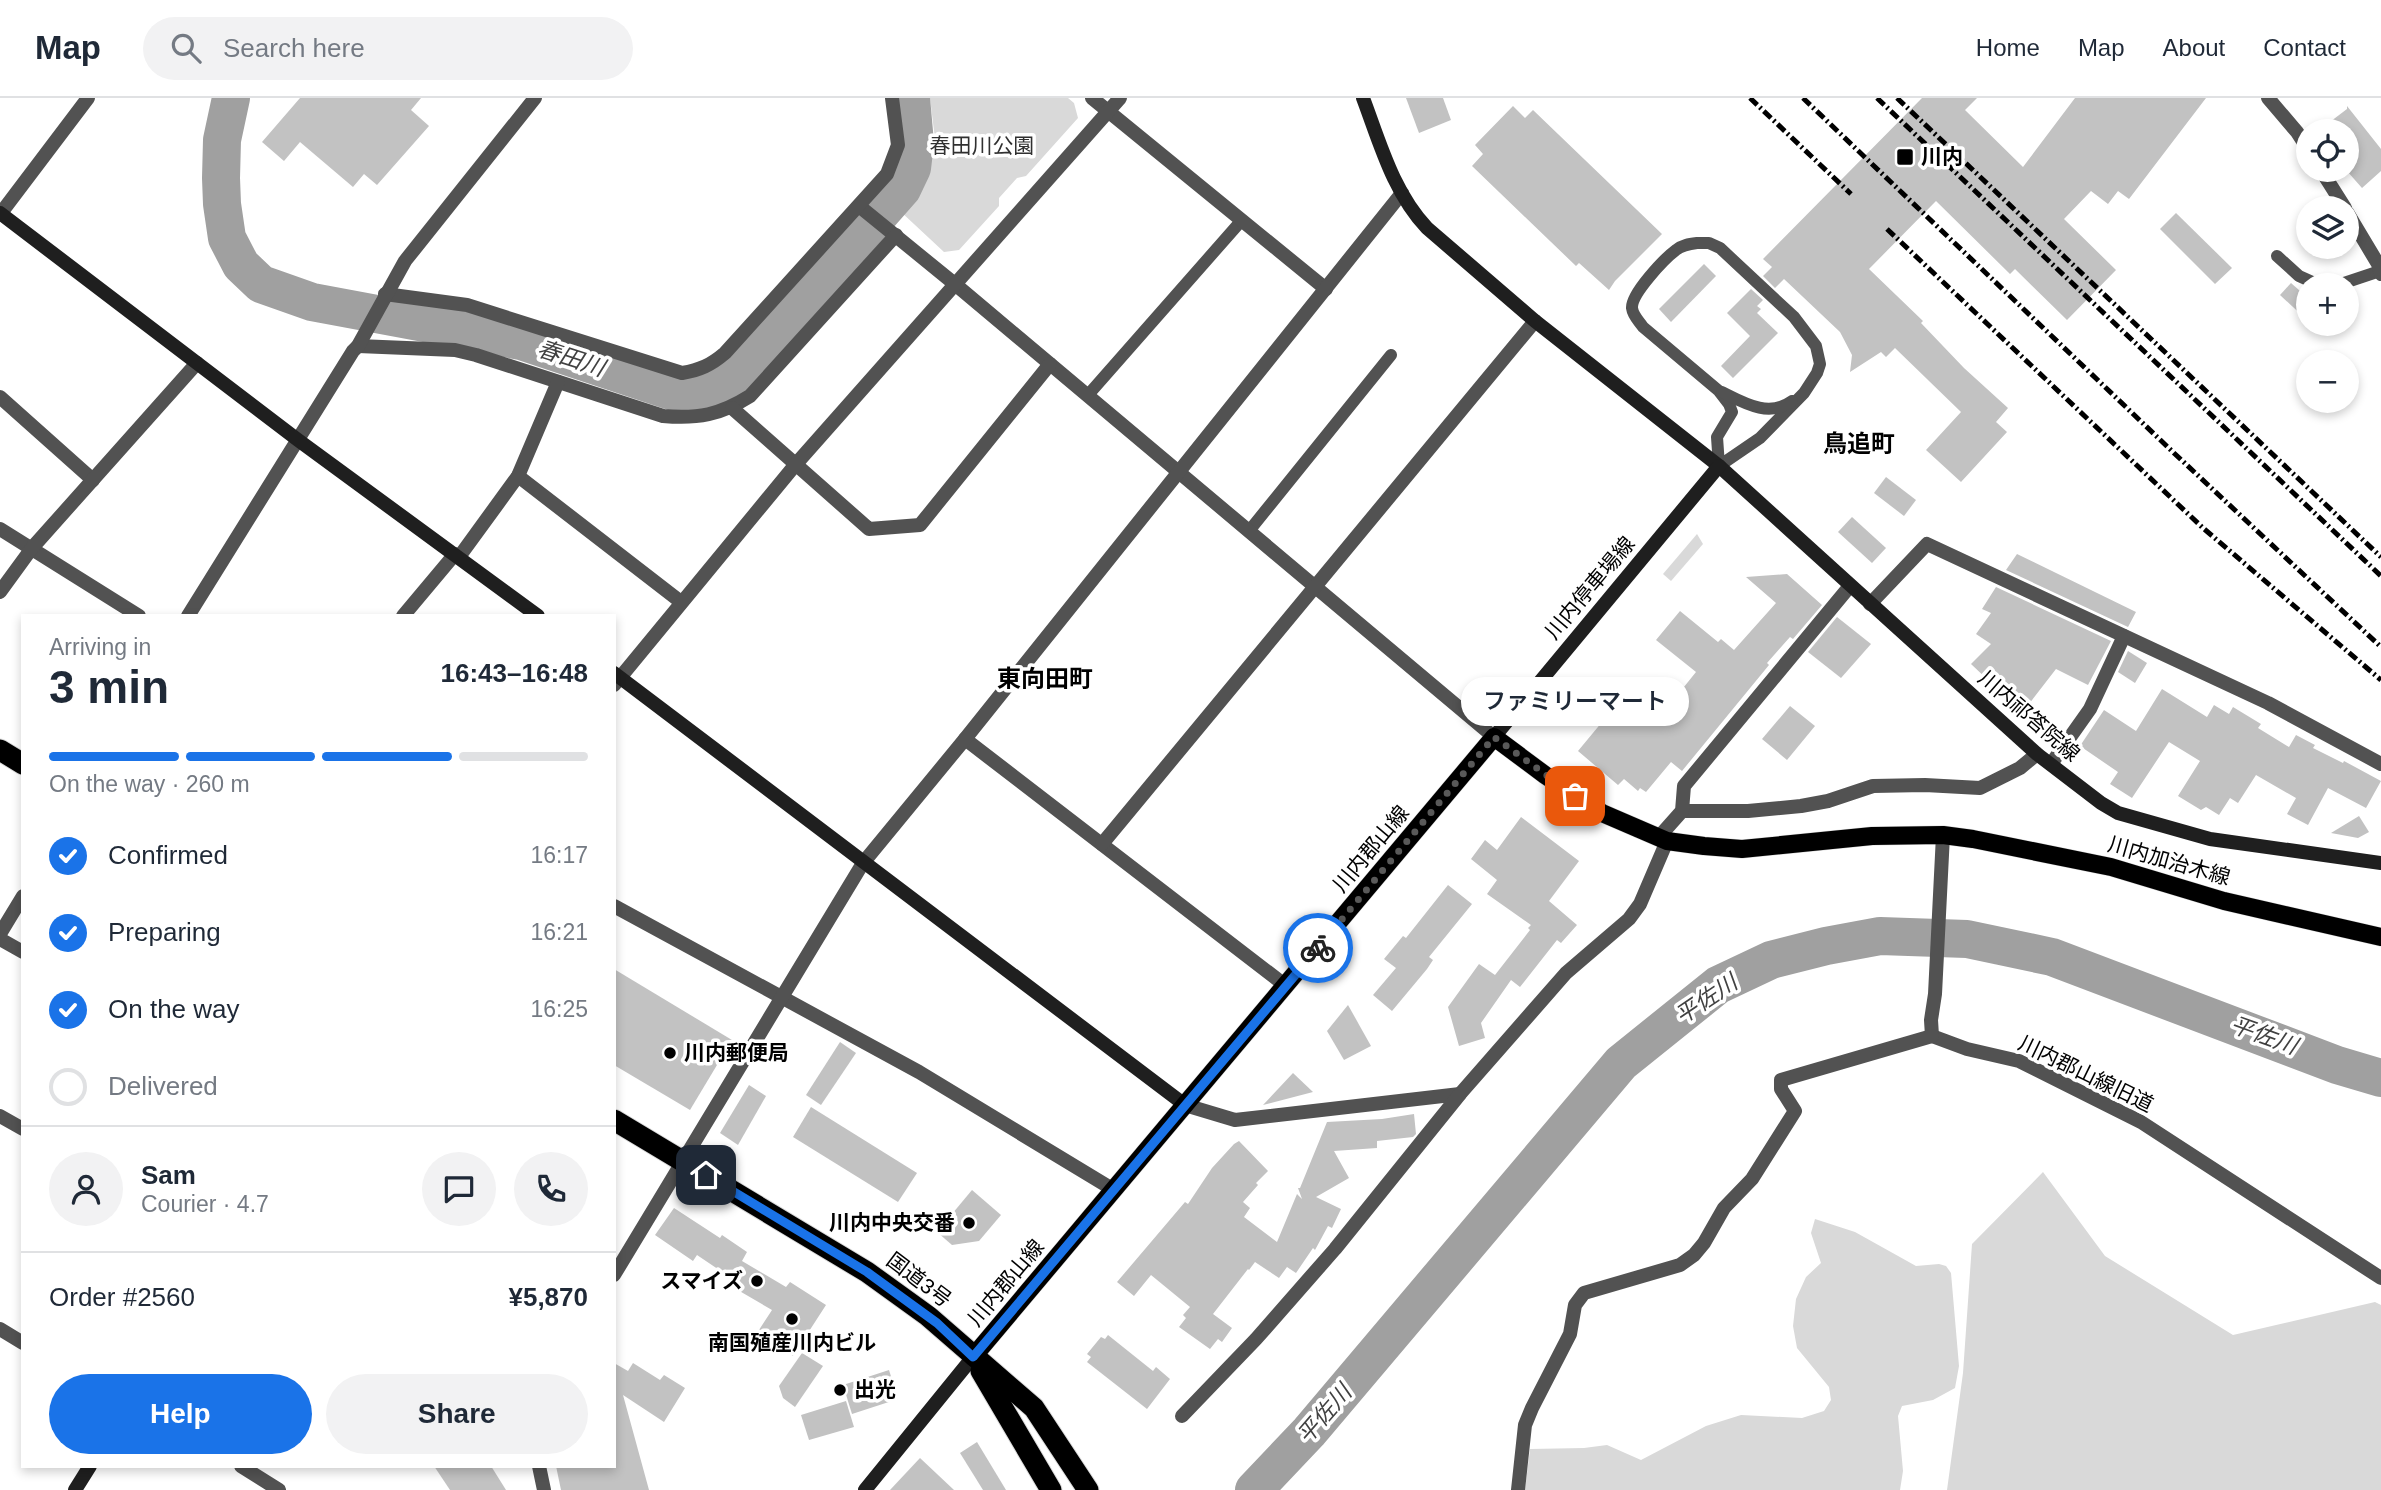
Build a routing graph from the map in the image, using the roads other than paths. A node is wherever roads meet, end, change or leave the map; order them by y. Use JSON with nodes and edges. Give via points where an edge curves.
{"nodes":[{"id":1,"x":88,"y":98,"type":"edge"},
{"id":2,"x":535,"y":98,"type":"edge"},
{"id":3,"x":892,"y":98,"type":"edge"},
{"id":4,"x":1092,"y":98,"type":"edge"},
{"id":5,"x":1121,"y":98,"type":"edge"},
{"id":6,"x":1363,"y":98,"type":"edge"},
{"id":7,"x":2268,"y":98,"type":"edge"},
{"id":8,"x":1109,"y":111,"type":"junction"},
{"id":9,"x":2296,"y":131,"type":"edge"},
{"id":10,"x":1402,"y":194,"type":"junction"},
{"id":11,"x":862,"y":208,"type":"junction"},
{"id":12,"x":0,"y":213,"type":"edge"},
{"id":13,"x":1242,"y":220,"type":"junction"},
{"id":14,"x":892,"y":232,"type":"junction"},
{"id":15,"x":2359,"y":232,"type":"edge"},
{"id":16,"x":2277,"y":256,"type":"dead end"},
{"id":17,"x":2380,"y":268,"type":"edge"},
{"id":18,"x":2297,"y":273,"type":"edge"},
{"id":19,"x":2359,"y":276,"type":"edge"},
{"id":20,"x":956,"y":285,"type":"junction"},
{"id":21,"x":1326,"y":289,"type":"junction"},
{"id":22,"x":384,"y":297,"type":"junction"},
{"id":23,"x":1535,"y":321,"type":"junction"},
{"id":24,"x":361,"y":340,"type":"junction"},
{"id":25,"x":1391,"y":355,"type":"dead end"},
{"id":26,"x":197,"y":363,"type":"junction"},
{"id":27,"x":1051,"y":364,"type":"junction"},
{"id":28,"x":558,"y":382,"type":"junction"},
{"id":29,"x":1719,"y":391,"type":"junction"},
{"id":30,"x":1804,"y":393,"type":"junction"},
{"id":31,"x":1088,"y":395,"type":"junction"},
{"id":32,"x":0,"y":397,"type":"edge"},
{"id":33,"x":732,"y":408,"type":"junction"},
{"id":34,"x":298,"y":440,"type":"junction"},
{"id":35,"x":796,"y":464,"type":"junction"},
{"id":36,"x":1719,"y":466,"type":"junction"},
{"id":37,"x":1178,"y":471,"type":"junction"},
{"id":38,"x":518,"y":477,"type":"junction"},
{"id":39,"x":93,"y":480,"type":"junction"},
{"id":40,"x":0,"y":528,"type":"edge"},
{"id":41,"x":1249,"y":531,"type":"junction"},
{"id":42,"x":32,"y":548,"type":"junction"},
{"id":43,"x":457,"y":555,"type":"junction"},
{"id":44,"x":1850,"y":586,"type":"junction"},
{"id":45,"x":1316,"y":587,"type":"junction"},
{"id":46,"x":0,"y":592,"type":"edge"},
{"id":47,"x":681,"y":602,"type":"junction"},
{"id":48,"x":1870,"y":604,"type":"junction"},
{"id":49,"x":136,"y":614,"type":"edge"},
{"id":50,"x":189,"y":614,"type":"edge"},
{"id":51,"x":405,"y":614,"type":"edge"},
{"id":52,"x":535,"y":614,"type":"edge"},
{"id":53,"x":2124,"y":636,"type":"junction"},
{"id":54,"x":616,"y":678,"type":"edge"},
{"id":55,"x":1494,"y":737,"type":"junction"},
{"id":56,"x":965,"y":739,"type":"junction"},
{"id":57,"x":0,"y":750,"type":"edge"},
{"id":58,"x":2037,"y":754,"type":"junction"},
{"id":59,"x":21,"y":763,"type":"edge"},
{"id":60,"x":2051,"y":764,"type":"junction"},
{"id":61,"x":2381,"y":764,"type":"edge"},
{"id":62,"x":1682,"y":811,"type":"junction"},
{"id":63,"x":1943,"y":835,"type":"junction"},
{"id":64,"x":1663,"y":839,"type":"junction"},
{"id":65,"x":1102,"y":845,"type":"junction"},
{"id":66,"x":863,"y":863,"type":"junction"},
{"id":67,"x":2381,"y":863,"type":"edge"},
{"id":68,"x":21,"y":899,"type":"edge"},
{"id":69,"x":616,"y":907,"type":"edge"},
{"id":70,"x":0,"y":936,"type":"edge"},
{"id":71,"x":2381,"y":937,"type":"edge"},
{"id":72,"x":21,"y":951,"type":"edge"},
{"id":73,"x":1286,"y":986,"type":"junction"},
{"id":74,"x":782,"y":998,"type":"junction"},
{"id":75,"x":1932,"y":1036,"type":"junction"},
{"id":76,"x":1460,"y":1094,"type":"junction"},
{"id":77,"x":1185,"y":1105,"type":"junction"},
{"id":78,"x":0,"y":1116,"type":"edge"},
{"id":79,"x":616,"y":1121,"type":"edge"},
{"id":80,"x":21,"y":1128,"type":"edge"},
{"id":81,"x":683,"y":1161,"type":"junction"},
{"id":82,"x":1114,"y":1190,"type":"junction"},
{"id":83,"x":616,"y":1272,"type":"edge"},
{"id":84,"x":2381,"y":1279,"type":"edge"},
{"id":85,"x":0,"y":1329,"type":"edge"},
{"id":86,"x":21,"y":1342,"type":"edge"},
{"id":87,"x":973,"y":1357,"type":"junction"},
{"id":88,"x":1182,"y":1416,"type":"dead end"},
{"id":89,"x":89,"y":1468,"type":"edge"},
{"id":90,"x":244,"y":1468,"type":"edge"},
{"id":91,"x":539,"y":1468,"type":"edge"},
{"id":92,"x":75,"y":1490,"type":"edge"},
{"id":93,"x":279,"y":1490,"type":"edge"},
{"id":94,"x":544,"y":1490,"type":"edge"},
{"id":95,"x":865,"y":1490,"type":"edge"},
{"id":96,"x":1051,"y":1490,"type":"edge"},
{"id":97,"x":1088,"y":1490,"type":"edge"},
{"id":98,"x":1518,"y":1490,"type":"edge"}],
"edges":[{"from":1,"to":12,"type":"street"},
{"from":2,"to":22,"type":"street","via":[[405,261]]},
{"from":3,"to":11,"type":"street","via":[[898,145],[894,161]]},
{"from":4,"to":8,"type":"street"},
{"from":5,"to":8,"type":"street"},
{"from":6,"to":10,"type":"street","name":"川内祁答院線"},
{"from":7,"to":9,"type":"street"},
{"from":8,"to":13,"type":"street"},
{"from":8,"to":20,"type":"street"},
{"from":10,"to":21,"type":"street"},
{"from":10,"to":23,"type":"street","name":"川内祁答院線","via":[[1427,228]]},
{"from":11,"to":14,"type":"street"},
{"from":11,"to":22,"type":"street","via":[[725,354],[696,371],[681,373],[467,305]]},
{"from":12,"to":26,"type":"street"},
{"from":13,"to":21,"type":"street"},
{"from":13,"to":31,"type":"lane"},
{"from":14,"to":20,"type":"street"},
{"from":14,"to":33,"type":"street","via":[[750,396]]},
{"from":15,"to":17,"type":"street"},
{"from":16,"to":18,"type":"lane"},
{"from":17,"to":19,"type":"lane"},
{"from":20,"to":27,"type":"street"},
{"from":20,"to":35,"type":"street"},
{"from":21,"to":37,"type":"street"},
{"from":22,"to":24,"type":"street"},
{"from":23,"to":36,"type":"street","name":"川内祁答院線"},
{"from":23,"to":45,"type":"street"},
{"from":24,"to":28,"type":"street","via":[[455,350]]},
{"from":24,"to":34,"type":"street"},
{"from":25,"to":41,"type":"lane"},
{"from":26,"to":34,"type":"street"},
{"from":26,"to":39,"type":"street"},
{"from":27,"to":31,"type":"street"},
{"from":27,"to":35,"type":"street","via":[[920,525],[869,529]]},
{"from":28,"to":33,"type":"street","via":[[663,416],[691,419]]},
{"from":28,"to":38,"type":"street"},
{"from":29,"to":30,"type":"lane","via":[[1748,406],[1769,410],[1788,405]]},
{"from":29,"to":30,"type":"lane","via":[[1643,327],[1632,308],[1638,291],[1686,245],[1709,243],[1720,248],[1811,338],[1820,364]]},
{"from":29,"to":36,"type":"lane","via":[[1732,412],[1717,437]]},
{"from":30,"to":36,"type":"lane","via":[[1760,438]]},
{"from":31,"to":37,"type":"street"},
{"from":32,"to":39,"type":"street"},
{"from":33,"to":35,"type":"street"},
{"from":34,"to":43,"type":"street"},
{"from":34,"to":50,"type":"street"},
{"from":35,"to":47,"type":"street"},
{"from":36,"to":44,"type":"street","name":"川内祁答院線"},
{"from":36,"to":55,"type":"street","name":"川内停車場線"},
{"from":37,"to":41,"type":"street"},
{"from":37,"to":56,"type":"street"},
{"from":38,"to":43,"type":"street"},
{"from":38,"to":47,"type":"street"},
{"from":39,"to":42,"type":"street"},
{"from":40,"to":42,"type":"street"},
{"from":41,"to":45,"type":"street"},
{"from":42,"to":46,"type":"street"},
{"from":42,"to":49,"type":"street"},
{"from":43,"to":51,"type":"street"},
{"from":43,"to":52,"type":"street"},
{"from":44,"to":48,"type":"street","name":"川内祁答院線"},
{"from":44,"to":62,"type":"street","via":[[1684,786]]},
{"from":45,"to":55,"type":"street"},
{"from":45,"to":65,"type":"street"},
{"from":47,"to":54,"type":"street"},
{"from":48,"to":53,"type":"street","via":[[1927,544]]},
{"from":48,"to":58,"type":"street","name":"川内祁答院線"},
{"from":53,"to":60,"type":"street","via":[[2090,709]]},
{"from":53,"to":61,"type":"street","via":[[2268,703]]},
{"from":54,"to":66,"type":"street"},
{"from":55,"to":64,"type":"main road","via":[[1602,813]]},
{"from":55,"to":73,"type":"main road","name":"川内郡山線"},
{"from":56,"to":65,"type":"street"},
{"from":56,"to":66,"type":"street"},
{"from":57,"to":59,"type":"highway"},
{"from":58,"to":60,"type":"street","name":"川内祁答院線"},
{"from":58,"to":62,"type":"street","via":[[1980,788],[1873,786],[1801,806]]},
{"from":60,"to":67,"type":"street","name":"川内祁答院線","via":[[2118,813],[2210,839]]},
{"from":62,"to":64,"type":"street"},
{"from":63,"to":64,"type":"main road","via":[[1872,836],[1742,849]]},
{"from":63,"to":71,"type":"main road","name":"川内加治木線","via":[[2110,867],[2224,901]]},
{"from":63,"to":75,"type":"street"},
{"from":64,"to":76,"type":"street","via":[[1640,904],[1629,919],[1566,973]]},
{"from":65,"to":73,"type":"street"},
{"from":66,"to":74,"type":"street"},
{"from":66,"to":77,"type":"street"},
{"from":68,"to":70,"type":"street"},
{"from":69,"to":74,"type":"street"},
{"from":70,"to":72,"type":"street"},
{"from":73,"to":77,"type":"main road","name":"川内郡山線"},
{"from":74,"to":81,"type":"street"},
{"from":74,"to":82,"type":"street","via":[[919,1072]]},
{"from":75,"to":84,"type":"street","name":"川内郡山線旧道","via":[[2020,1061],[2141,1122]]},
{"from":75,"to":98,"type":"street","via":[[1782,1080],[1781,1089],[1795,1111],[1695,1255],[1680,1265],[1584,1293],[1575,1305],[1570,1334],[1525,1426]]},
{"from":76,"to":77,"type":"street","via":[[1235,1120]]},
{"from":76,"to":88,"type":"street","via":[[1335,1249]]},
{"from":77,"to":82,"type":"main road","name":"川内郡山線"},
{"from":78,"to":80,"type":"street"},
{"from":79,"to":81,"type":"highway","name":"国道3号"},
{"from":81,"to":83,"type":"street"},
{"from":81,"to":87,"type":"highway","name":"国道3号","via":[[867,1272],[937,1323]]},
{"from":82,"to":87,"type":"main road","name":"川内郡山線"},
{"from":85,"to":86,"type":"street"},
{"from":87,"to":95,"type":"street"},
{"from":87,"to":96,"type":"highway","name":"国道3号"},
{"from":87,"to":97,"type":"highway","name":"国道3号","via":[[1034,1408]]},
{"from":89,"to":92,"type":"street"},
{"from":90,"to":93,"type":"street"},
{"from":91,"to":94,"type":"street"}]}
